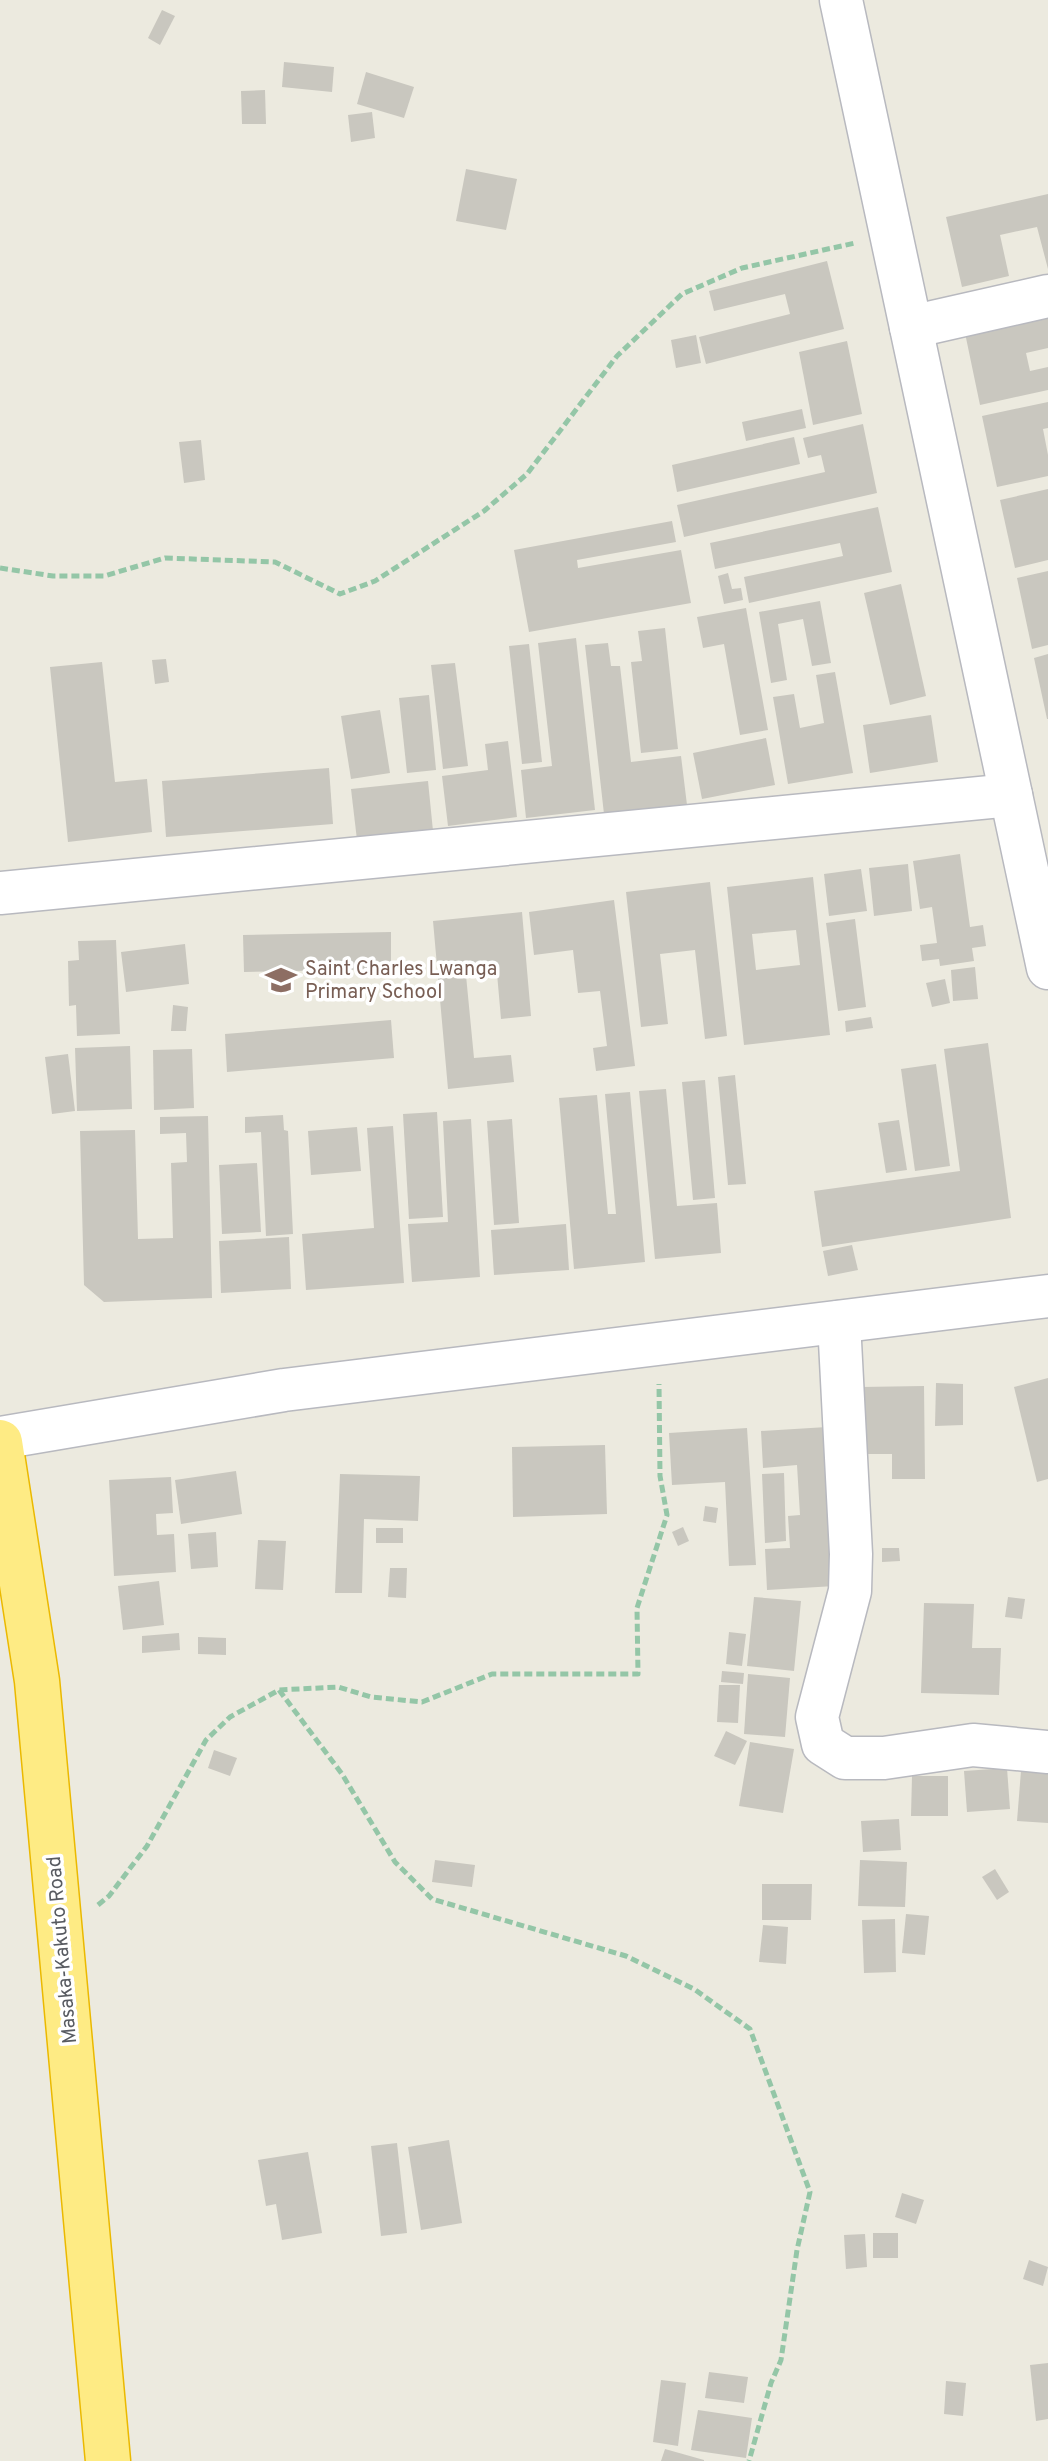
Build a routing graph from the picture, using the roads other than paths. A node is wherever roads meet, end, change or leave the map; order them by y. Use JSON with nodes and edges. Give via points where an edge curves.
{"nodes":[{"id":1,"x":841,"y":0,"type":"edge"},
{"id":2,"x":1048,"y":296,"type":"edge"},
{"id":3,"x":911,"y":327,"type":"junction"},
{"id":4,"x":1011,"y":795,"type":"junction"},
{"id":5,"x":0,"y":893,"type":"edge"},
{"id":6,"x":1048,"y":968,"type":"edge"},
{"id":7,"x":1048,"y":1296,"type":"edge"},
{"id":8,"x":839,"y":1322,"type":"junction"},
{"id":9,"x":0,"y":1440,"type":"edge"},
{"id":10,"x":1048,"y":1752,"type":"edge"},
{"id":11,"x":108,"y":2461,"type":"edge"}],
"edges":[{"from":1,"to":3,"type":"street"},
{"from":2,"to":3,"type":"street"},
{"from":3,"to":4,"type":"street"},
{"from":4,"to":5,"type":"street"},
{"from":4,"to":6,"type":"street"},
{"from":7,"to":8,"type":"street"},
{"from":8,"to":9,"type":"street","via":[[284,1390]]},
{"from":8,"to":10,"type":"street","via":[[850,1591],[817,1717],[823,1744],[845,1758],[973,1745]]},
{"from":9,"to":11,"type":"highway","name":"Masaka-Kakuto Road","via":[[37,1681]]}]}
